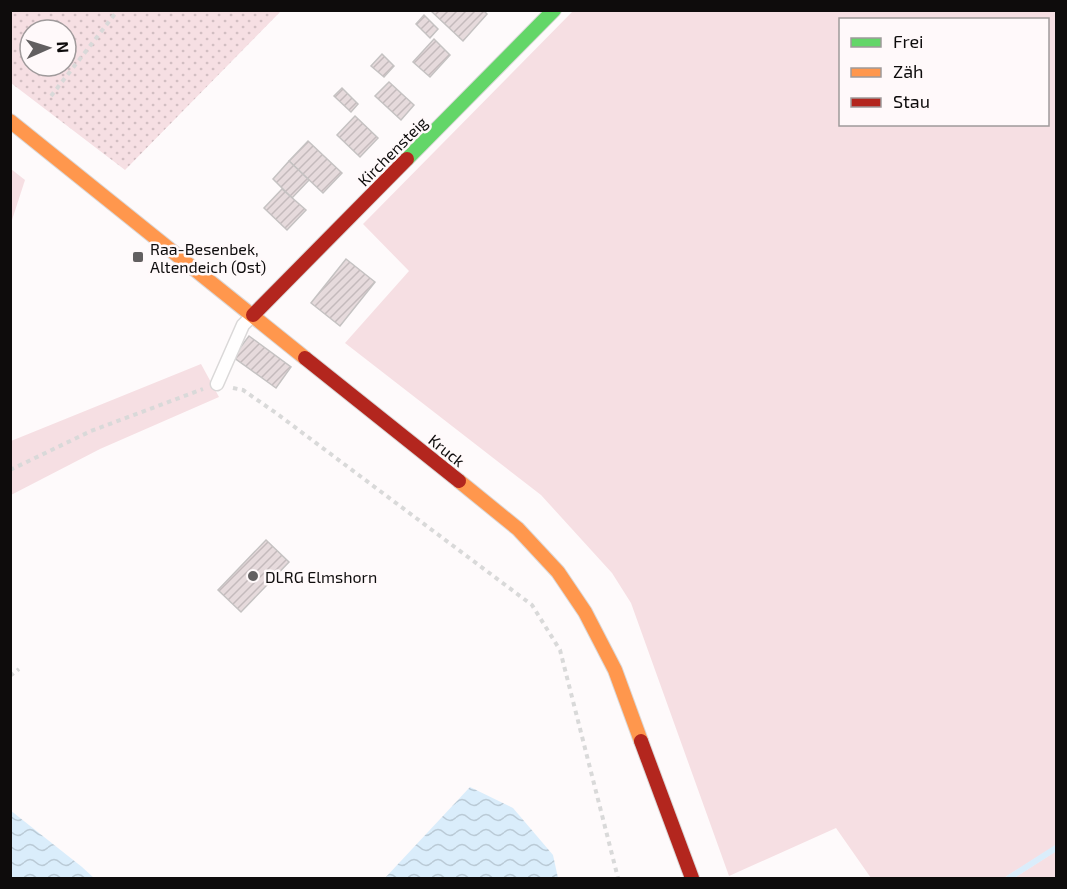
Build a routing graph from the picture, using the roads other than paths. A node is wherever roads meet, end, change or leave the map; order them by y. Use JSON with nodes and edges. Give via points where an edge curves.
{"nodes":[{"id":1,"x":554,"y":10,"type":"edge"},
{"id":2,"x":10,"y":121,"type":"edge"},
{"id":3,"x":253,"y":315,"type":"junction"},
{"id":4,"x":217,"y":384,"type":"road end"},
{"id":5,"x":692,"y":879,"type":"edge"}],
"edges":[{"from":1,"to":3,"type":"main road","name":"Kirchensteig"},
{"from":2,"to":3,"type":"main road","name":"Kruck"},
{"from":3,"to":4,"type":"lane","via":[[243,325]]},
{"from":3,"to":5,"type":"main road","name":"Kruck","via":[[518,529],[558,572],[585,612],[615,670]]}]}
